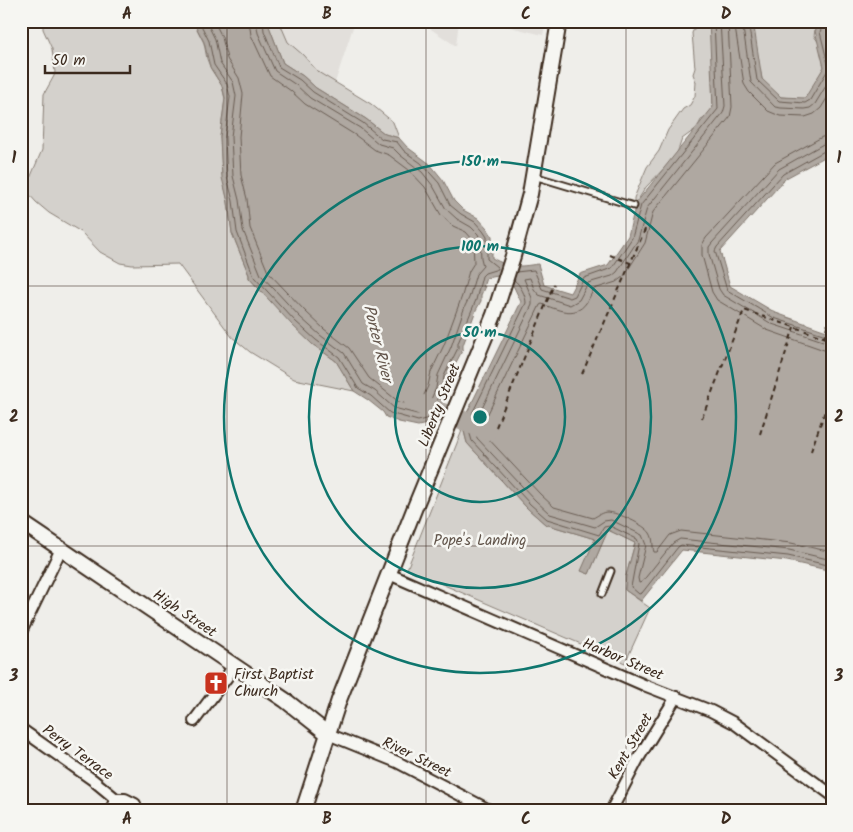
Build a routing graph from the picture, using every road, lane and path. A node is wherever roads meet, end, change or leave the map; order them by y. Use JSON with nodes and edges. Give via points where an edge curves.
{"nodes":[{"id":1,"x":559,"y":21,"type":"edge"},
{"id":2,"x":533,"y":176,"type":"junction"},
{"id":3,"x":634,"y":206,"type":"dead end"},
{"id":4,"x":646,"y":225,"type":"dead end"},
{"id":5,"x":610,"y":255,"type":"dead end"},
{"id":6,"x":630,"y":263,"type":"junction"},
{"id":7,"x":554,"y":284,"type":"dead end"},
{"id":8,"x":828,"y":322,"type":"dead end"},
{"id":9,"x":794,"y":327,"type":"junction"},
{"id":10,"x":824,"y":338,"type":"junction"},
{"id":11,"x":832,"y":340,"type":"edge"},
{"id":12,"x":582,"y":374,"type":"dead end"},
{"id":13,"x":832,"y":391,"type":"edge"},
{"id":14,"x":702,"y":418,"type":"dead end"},
{"id":15,"x":496,"y":427,"type":"dead end"},
{"id":16,"x":760,"y":434,"type":"dead end"},
{"id":17,"x":811,"y":451,"type":"dead end"},
{"id":18,"x":21,"y":522,"type":"edge"},
{"id":19,"x":61,"y":549,"type":"junction"},
{"id":20,"x":611,"y":571,"type":"dead end"},
{"id":21,"x":389,"y":574,"type":"junction"},
{"id":22,"x":602,"y":594,"type":"dead end"},
{"id":23,"x":21,"y":632,"type":"edge"},
{"id":24,"x":233,"y":665,"type":"junction"},
{"id":25,"x":676,"y":696,"type":"junction"},
{"id":26,"x":194,"y":721,"type":"dead end"},
{"id":27,"x":21,"y":729,"type":"edge"},
{"id":28,"x":328,"y":734,"type":"junction"},
{"id":29,"x":832,"y":795,"type":"edge"},
{"id":30,"x":116,"y":799,"type":"junction"},
{"id":31,"x":110,"y":811,"type":"edge"},
{"id":32,"x":137,"y":811,"type":"edge"},
{"id":33,"x":303,"y":811,"type":"edge"},
{"id":34,"x":491,"y":811,"type":"edge"},
{"id":35,"x":611,"y":811,"type":"edge"}],
"edges":[{"from":1,"to":2,"type":"street","name":"Liberty Street"},
{"from":2,"to":3,"type":"lane"},
{"from":2,"to":21,"type":"street","name":"Liberty Street","via":[[514,256],[494,315]]},
{"from":4,"to":6,"type":"path"},
{"from":5,"to":6,"type":"path"},
{"from":6,"to":12,"type":"path"},
{"from":7,"to":15,"type":"path"},
{"from":8,"to":10,"type":"path"},
{"from":9,"to":10,"type":"path"},
{"from":9,"to":14,"type":"path","via":[[744,310]]},
{"from":9,"to":16,"type":"path"},
{"from":10,"to":11,"type":"path"},
{"from":13,"to":17,"type":"path"},
{"from":18,"to":19,"type":"street","name":"High Street"},
{"from":19,"to":23,"type":"street"},
{"from":19,"to":24,"type":"street","name":"High Street"},
{"from":20,"to":22,"type":"lane"},
{"from":21,"to":25,"type":"street","name":"Harbor Street"},
{"from":21,"to":28,"type":"street","name":"Liberty Street"},
{"from":24,"to":26,"type":"street"},
{"from":24,"to":28,"type":"street","name":"High Street","via":[[286,700]]},
{"from":25,"to":29,"type":"street","name":"Harbor Street","via":[[734,723]]},
{"from":25,"to":35,"type":"street","name":"Kent Street"},
{"from":27,"to":30,"type":"street","name":"Perry Terrace"},
{"from":28,"to":33,"type":"street","name":"Liberty Street"},
{"from":28,"to":34,"type":"street","name":"River Street","via":[[397,762]]},
{"from":30,"to":31,"type":"street","name":"Perry Terrace"},
{"from":30,"to":32,"type":"street","name":"Perry Terrace","via":[[135,804]]}]}
